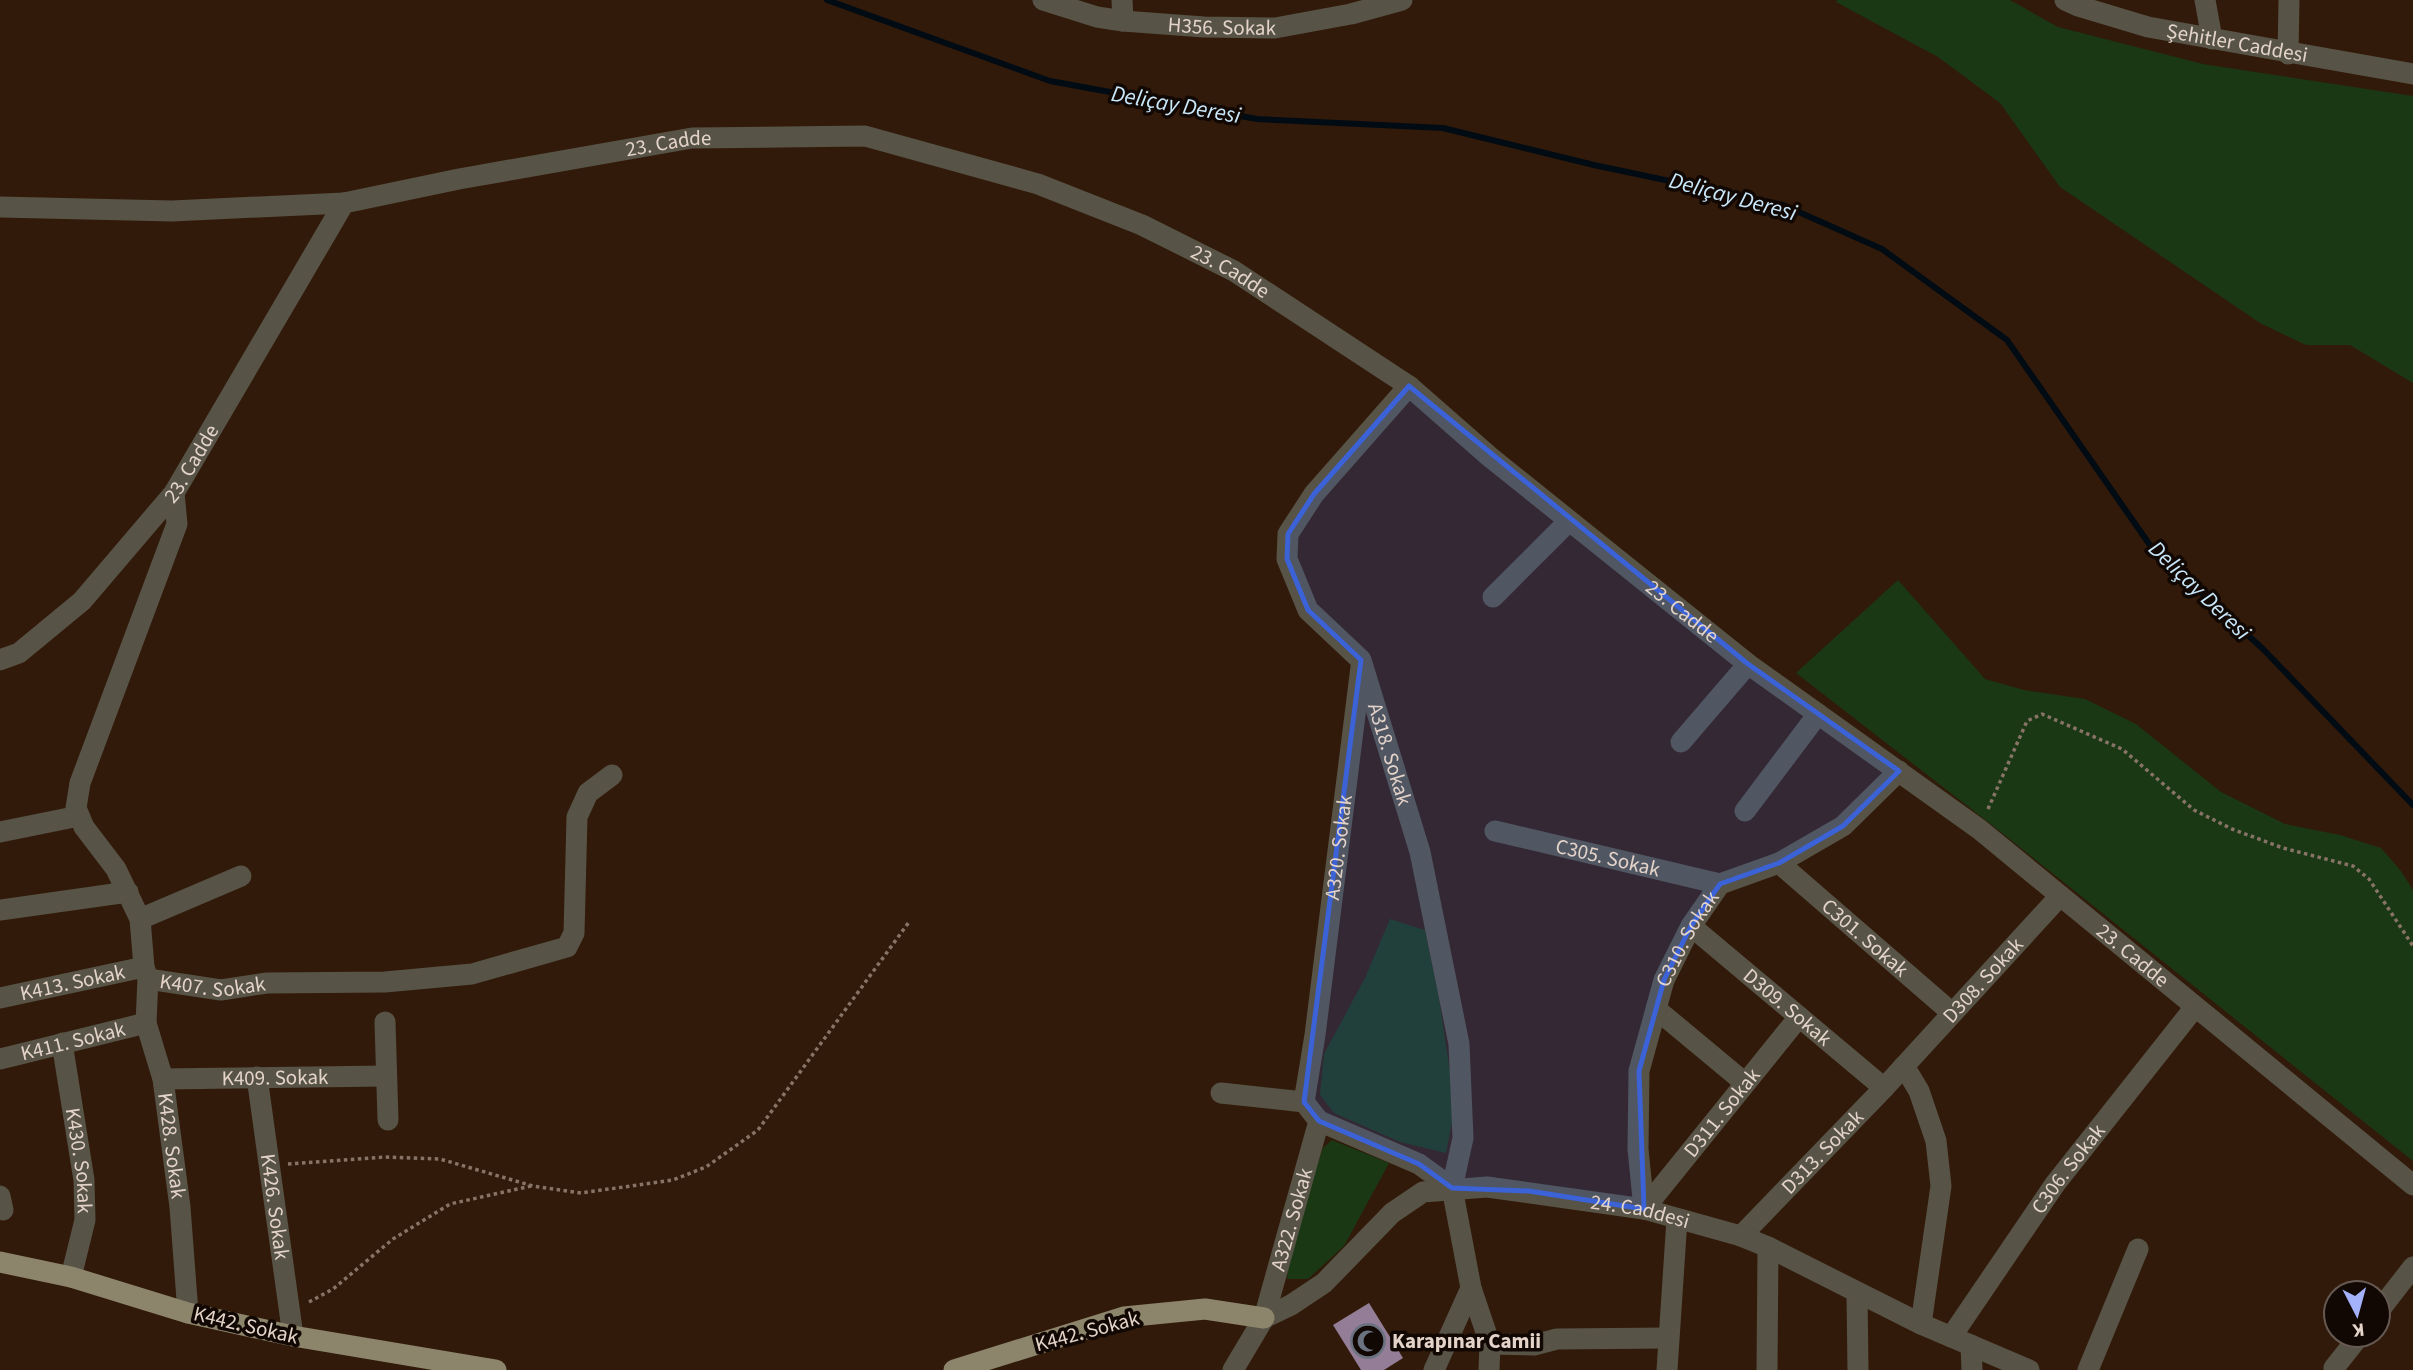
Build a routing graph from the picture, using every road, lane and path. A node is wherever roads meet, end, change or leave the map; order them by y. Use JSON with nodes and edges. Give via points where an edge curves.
{"nodes":[{"id":1,"x":1044,"y":0,"type":"edge"},
{"id":2,"x":1402,"y":0,"type":"edge"},
{"id":3,"x":2065,"y":0,"type":"edge"},
{"id":4,"x":2205,"y":0,"type":"edge"},
{"id":5,"x":2289,"y":0,"type":"edge"},
{"id":6,"x":1068,"y":4,"type":"edge"},
{"id":7,"x":1122,"y":10,"type":"edge"},
{"id":8,"x":2212,"y":38,"type":"junction"},
{"id":9,"x":2288,"y":54,"type":"junction"},
{"id":10,"x":2413,"y":74,"type":"edge"},
{"id":11,"x":344,"y":203,"type":"junction"},
{"id":12,"x":0,"y":207,"type":"edge"},
{"id":13,"x":1409,"y":386,"type":"junction"},
{"id":14,"x":174,"y":494,"type":"junction"},
{"id":15,"x":1569,"y":521,"type":"junction"},
{"id":16,"x":1493,"y":597,"type":"dead end"},
{"id":17,"x":0,"y":660,"type":"edge"},
{"id":18,"x":1362,"y":660,"type":"junction"},
{"id":19,"x":1748,"y":664,"type":"junction"},
{"id":20,"x":1818,"y":714,"type":"junction"},
{"id":21,"x":1681,"y":742,"type":"dead end"},
{"id":22,"x":1899,"y":771,"type":"junction"},
{"id":23,"x":612,"y":775,"type":"dead end"},
{"id":24,"x":1745,"y":811,"type":"dead end"},
{"id":25,"x":79,"y":816,"type":"junction"},
{"id":26,"x":1979,"y":829,"type":"junction"},
{"id":27,"x":1494,"y":831,"type":"dead end"},
{"id":28,"x":0,"y":832,"type":"edge"},
{"id":29,"x":1779,"y":863,"type":"junction"},
{"id":30,"x":241,"y":876,"type":"dead end"},
{"id":31,"x":1720,"y":884,"type":"junction"},
{"id":32,"x":128,"y":892,"type":"junction"},
{"id":33,"x":2060,"y":896,"type":"junction"},
{"id":34,"x":0,"y":910,"type":"edge"},
{"id":35,"x":140,"y":919,"type":"junction"},
{"id":36,"x":909,"y":922,"type":"dead end"},
{"id":37,"x":1691,"y":926,"type":"junction"},
{"id":38,"x":2413,"y":946,"type":"edge"},
{"id":39,"x":146,"y":973,"type":"junction"},
{"id":40,"x":0,"y":998,"type":"edge"},
{"id":41,"x":2196,"y":1007,"type":"junction"},
{"id":42,"x":1656,"y":1009,"type":"junction"},
{"id":43,"x":1952,"y":1013,"type":"junction"},
{"id":44,"x":1799,"y":1017,"type":"junction"},
{"id":45,"x":385,"y":1022,"type":"dead end"},
{"id":46,"x":146,"y":1023,"type":"junction"},
{"id":47,"x":62,"y":1043,"type":"junction"},
{"id":48,"x":0,"y":1059,"type":"edge"},
{"id":49,"x":1904,"y":1066,"type":"junction"},
{"id":50,"x":386,"y":1076,"type":"junction"},
{"id":51,"x":257,"y":1077,"type":"junction"},
{"id":52,"x":163,"y":1079,"type":"junction"},
{"id":53,"x":1745,"y":1083,"type":"junction"},
{"id":54,"x":1884,"y":1088,"type":"junction"},
{"id":55,"x":1221,"y":1093,"type":"dead end"},
{"id":56,"x":1304,"y":1102,"type":"junction"},
{"id":57,"x":387,"y":1120,"type":"dead end"},
{"id":58,"x":1319,"y":1121,"type":"junction"},
{"id":59,"x":269,"y":1166,"type":"junction"},
{"id":60,"x":2413,"y":1185,"type":"edge"},
{"id":61,"x":533,"y":1186,"type":"junction"},
{"id":62,"x":1452,"y":1188,"type":"junction"},
{"id":63,"x":1644,"y":1209,"type":"junction"},
{"id":64,"x":1677,"y":1219,"type":"junction"},
{"id":65,"x":1741,"y":1236,"type":"junction"},
{"id":66,"x":1768,"y":1247,"type":"junction"},
{"id":67,"x":2138,"y":1249,"type":"dead end"},
{"id":68,"x":0,"y":1262,"type":"edge"},
{"id":69,"x":2413,"y":1267,"type":"edge"},
{"id":70,"x":71,"y":1276,"type":"junction"},
{"id":71,"x":1471,"y":1288,"type":"junction"},
{"id":72,"x":1857,"y":1293,"type":"junction"},
{"id":73,"x":2392,"y":1294,"type":"edge"},
{"id":74,"x":289,"y":1309,"type":"junction"},
{"id":75,"x":188,"y":1313,"type":"junction"},
{"id":76,"x":1264,"y":1318,"type":"junction"},
{"id":77,"x":1921,"y":1324,"type":"junction"},
{"id":78,"x":293,"y":1336,"type":"junction"},
{"id":79,"x":1668,"y":1338,"type":"junction"},
{"id":80,"x":1961,"y":1341,"type":"junction"},
{"id":81,"x":1490,"y":1344,"type":"junction"},
{"id":82,"x":2349,"y":1349,"type":"edge"},
{"id":83,"x":2334,"y":1368,"type":"dead end"},
{"id":84,"x":496,"y":1370,"type":"edge"},
{"id":85,"x":954,"y":1370,"type":"edge"},
{"id":86,"x":1233,"y":1370,"type":"edge"},
{"id":87,"x":1434,"y":1370,"type":"edge"},
{"id":88,"x":1489,"y":1370,"type":"edge"},
{"id":89,"x":1667,"y":1370,"type":"edge"},
{"id":90,"x":1767,"y":1370,"type":"edge"},
{"id":91,"x":1858,"y":1370,"type":"edge"},
{"id":92,"x":1972,"y":1370,"type":"edge"},
{"id":93,"x":2029,"y":1370,"type":"edge"},
{"id":94,"x":2088,"y":1370,"type":"edge"}],
"edges":[{"from":1,"to":6,"type":"street","name":"H356. Sokak"},
{"from":2,"to":7,"type":"street","name":"H356. Sokak","via":[[1275,28],[1204,27]]},
{"from":3,"to":8,"type":"street","name":"Şehitler Caddesi","via":[[2148,27]]},
{"from":4,"to":8,"type":"street"},
{"from":5,"to":9,"type":"street"},
{"from":6,"to":7,"type":"street","name":"H356. Sokak","via":[[1097,17]]},
{"from":8,"to":9,"type":"street","name":"Şehitler Caddesi"},
{"from":9,"to":10,"type":"street","name":"Şehitler Caddesi"},
{"from":11,"to":12,"type":"street","via":[[172,211]]},
{"from":11,"to":13,"type":"street","name":"23. Cadde","via":[[692,138],[865,136],[1038,184],[1142,225],[1234,271]]},
{"from":11,"to":14,"type":"street","name":"23. Cadde"},
{"from":13,"to":15,"type":"street","name":"23. Cadde"},
{"from":13,"to":18,"type":"street","via":[[1314,494],[1288,534],[1287,559],[1308,610]]},
{"from":14,"to":17,"type":"street","name":"23. Cadde","via":[[82,601],[19,653]]},
{"from":14,"to":25,"type":"street","via":[[177,524],[80,783]]},
{"from":15,"to":16,"type":"street"},
{"from":15,"to":19,"type":"street","name":"23. Cadde"},
{"from":18,"to":56,"type":"street","name":"A320. Sokak"},
{"from":18,"to":62,"type":"street","name":"A318. Sokak","via":[[1420,852],[1459,1044],[1463,1138]]},
{"from":19,"to":20,"type":"street","name":"23. Cadde"},
{"from":19,"to":21,"type":"street"},
{"from":20,"to":22,"type":"street","name":"23. Cadde"},
{"from":20,"to":24,"type":"street"},
{"from":22,"to":26,"type":"street","name":"23. Cadde"},
{"from":22,"to":29,"type":"street","name":"C310. Sokak","via":[[1843,825]]},
{"from":23,"to":39,"type":"street","name":"K407. Sokak","via":[[589,793],[578,817],[574,933],[567,947],[472,974],[385,982],[267,983],[221,990]]},
{"from":25,"to":28,"type":"street"},
{"from":25,"to":32,"type":"street","name":"K407. Sokak"},
{"from":26,"to":33,"type":"street","name":"23. Cadde"},
{"from":26,"to":38,"type":"path","via":[[2027,721],[2042,714],[2122,749],[2194,810],[2232,829],[2353,866],[2369,879]]},
{"from":27,"to":31,"type":"street","name":"C305. Sokak"},
{"from":29,"to":31,"type":"street","name":"C310. Sokak"},
{"from":29,"to":43,"type":"street","name":"C301. Sokak"},
{"from":30,"to":35,"type":"street"},
{"from":31,"to":37,"type":"street","name":"C310. Sokak"},
{"from":32,"to":34,"type":"street"},
{"from":32,"to":35,"type":"street","name":"K407. Sokak"},
{"from":33,"to":41,"type":"street","name":"23. Cadde"},
{"from":33,"to":43,"type":"street","name":"D308. Sokak"},
{"from":35,"to":39,"type":"street","name":"K407. Sokak"},
{"from":36,"to":61,"type":"path","via":[[758,1130],[706,1167],[673,1180],[581,1193]]},
{"from":37,"to":42,"type":"street","name":"C310. Sokak","via":[[1664,980]]},
{"from":37,"to":44,"type":"street","name":"D309. Sokak"},
{"from":39,"to":40,"type":"street","name":"K413. Sokak"},
{"from":39,"to":46,"type":"street","name":"K428. Sokak"},
{"from":41,"to":60,"type":"street","name":"23. Cadde"},
{"from":41,"to":80,"type":"street","name":"C306. Sokak","via":[[2055,1184]]},
{"from":42,"to":53,"type":"street"},
{"from":42,"to":63,"type":"street","name":"C310. Sokak","via":[[1639,1071],[1638,1149]]},
{"from":43,"to":49,"type":"street","name":"D308. Sokak"},
{"from":44,"to":53,"type":"street","name":"D311. Sokak"},
{"from":44,"to":54,"type":"street","name":"D309. Sokak"},
{"from":45,"to":50,"type":"street"},
{"from":46,"to":47,"type":"street","name":"K411. Sokak"},
{"from":46,"to":52,"type":"street","name":"K428. Sokak"},
{"from":47,"to":48,"type":"street","name":"K411. Sokak"},
{"from":47,"to":70,"type":"street","name":"K430. Sokak","via":[[84,1180],[85,1220]]},
{"from":49,"to":54,"type":"street","name":"D313. Sokak"},
{"from":49,"to":77,"type":"street","via":[[1919,1091],[1936,1140],[1941,1185]]},
{"from":50,"to":51,"type":"street","name":"K409. Sokak"},
{"from":50,"to":57,"type":"street"},
{"from":51,"to":52,"type":"street","name":"K409. Sokak"},
{"from":51,"to":59,"type":"street","name":"K426. Sokak"},
{"from":52,"to":75,"type":"street","name":"K428. Sokak"},
{"from":53,"to":63,"type":"street","name":"D311. Sokak"},
{"from":54,"to":65,"type":"street","name":"D313. Sokak"},
{"from":55,"to":56,"type":"street"},
{"from":56,"to":58,"type":"street"},
{"from":58,"to":62,"type":"street","via":[[1419,1164]]},
{"from":58,"to":76,"type":"street","name":"A322. Sokak"},
{"from":59,"to":61,"type":"path","via":[[384,1157],[440,1159]]},
{"from":59,"to":74,"type":"street","name":"K426. Sokak"},
{"from":61,"to":74,"type":"path","via":[[450,1205],[393,1239],[332,1289]]},
{"from":62,"to":63,"type":"street","name":"24. Caddesi","via":[[1528,1191]]},
{"from":62,"to":71,"type":"street"},
{"from":62,"to":76,"type":"street","name":"24. Caddesi","via":[[1423,1192],[1392,1213],[1324,1283]]},
{"from":63,"to":64,"type":"street","name":"24. Caddesi"},
{"from":64,"to":65,"type":"street","name":"24. Caddesi"},
{"from":64,"to":79,"type":"street"},
{"from":65,"to":66,"type":"street","name":"24. Caddesi"},
{"from":66,"to":72,"type":"street","name":"24. Caddesi"},
{"from":66,"to":90,"type":"street"},
{"from":67,"to":94,"type":"street"},
{"from":68,"to":70,"type":"main road","name":"K442. Sokak"},
{"from":69,"to":73,"type":"street"},
{"from":70,"to":75,"type":"main road","name":"K442. Sokak"},
{"from":71,"to":81,"type":"street"},
{"from":71,"to":87,"type":"street"},
{"from":72,"to":77,"type":"street","name":"24. Caddesi"},
{"from":72,"to":91,"type":"street"},
{"from":74,"to":78,"type":"street","name":"K426. Sokak"},
{"from":75,"to":78,"type":"main road","name":"K442. Sokak"},
{"from":76,"to":85,"type":"main road","name":"K442. Sokak","via":[[1205,1309],[1124,1317]]},
{"from":76,"to":86,"type":"street","name":"A322. Sokak"},
{"from":77,"to":80,"type":"street","name":"24. Caddesi"},
{"from":78,"to":84,"type":"main road","name":"K442. Sokak"},
{"from":79,"to":81,"type":"street"},
{"from":79,"to":89,"type":"street"},
{"from":80,"to":92,"type":"street"},
{"from":80,"to":93,"type":"street","name":"24. Caddesi"},
{"from":81,"to":88,"type":"street"},
{"from":82,"to":83,"type":"street"}]}
